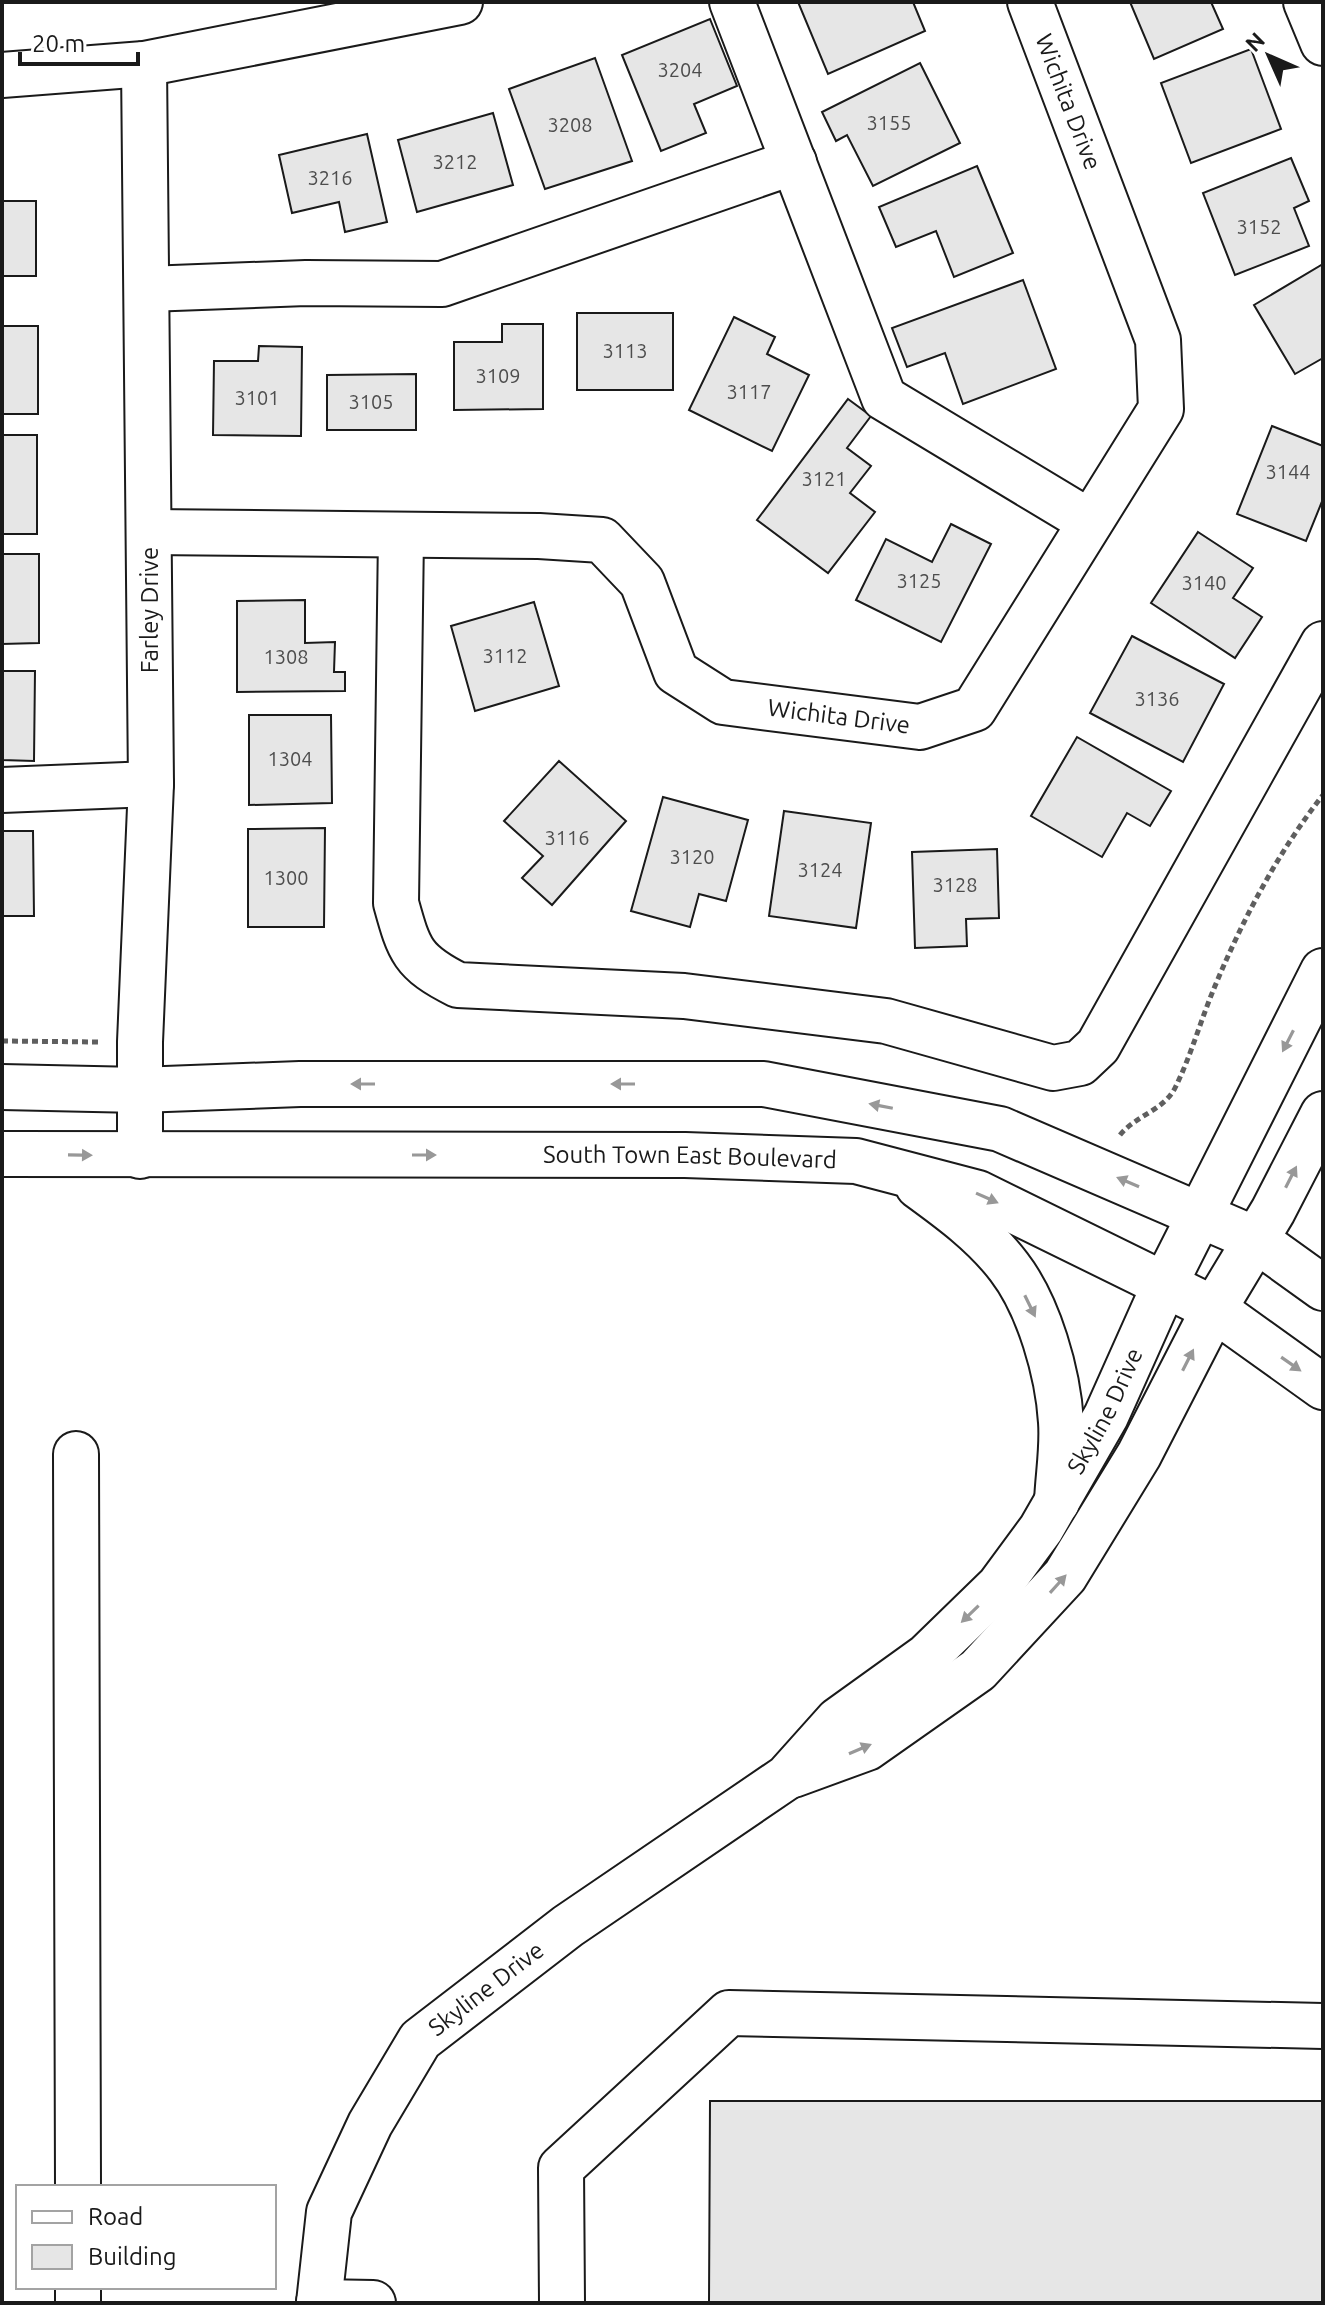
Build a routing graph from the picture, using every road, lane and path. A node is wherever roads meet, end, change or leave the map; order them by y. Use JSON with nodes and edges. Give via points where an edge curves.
{"nodes":[{"id":1,"x":460,"y":2,"type":"edge"},
{"id":2,"x":732,"y":2,"type":"edge"},
{"id":3,"x":1030,"y":2,"type":"edge"},
{"id":4,"x":1306,"y":2,"type":"edge"},
{"id":5,"x":1323,"y":43,"type":"edge"},
{"id":6,"x":144,"y":64,"type":"junction"},
{"id":7,"x":2,"y":75,"type":"edge"},
{"id":8,"x":794,"y":162,"type":"junction"},
{"id":9,"x":147,"y":289,"type":"junction"},
{"id":10,"x":1090,"y":522,"type":"junction"},
{"id":11,"x":149,"y":532,"type":"junction"},
{"id":12,"x":401,"y":535,"type":"junction"},
{"id":13,"x":1323,"y":644,"type":"edge"},
{"id":14,"x":151,"y":784,"type":"junction"},
{"id":15,"x":2,"y":790,"type":"edge"},
{"id":16,"x":1323,"y":971,"type":"edge"},
{"id":17,"x":2,"y":1087,"type":"edge"},
{"id":18,"x":139,"y":1090,"type":"junction"},
{"id":19,"x":1323,"y":1114,"type":"edge"},
{"id":20,"x":2,"y":1154,"type":"edge"},
{"id":21,"x":140,"y":1156,"type":"junction"},
{"id":22,"x":899,"y":1173,"type":"junction"},
{"id":23,"x":1200,"y":1212,"type":"junction"},
{"id":24,"x":1255,"y":1239,"type":"junction"},
{"id":25,"x":1165,"y":1284,"type":"junction"},
{"id":26,"x":1323,"y":1288,"type":"edge"},
{"id":27,"x":1214,"y":1309,"type":"junction"},
{"id":28,"x":1323,"y":1387,"type":"edge"},
{"id":29,"x":76,"y":1454,"type":"dead end"},
{"id":30,"x":1057,"y":1502,"type":"junction"},
{"id":31,"x":787,"y":1777,"type":"junction"},
{"id":32,"x":1323,"y":2026,"type":"edge"},
{"id":33,"x":78,"y":2185,"type":"edge"},
{"id":34,"x":319,"y":2303,"type":"edge"},
{"id":35,"x":373,"y":2303,"type":"edge"},
{"id":36,"x":562,"y":2303,"type":"edge"}],
"edges":[{"from":1,"to":6,"type":"street"},
{"from":2,"to":8,"type":"street"},
{"from":3,"to":10,"type":"street","name":"Wichita Drive","via":[[1158,340],[1161,409]]},
{"from":4,"to":5,"type":"street"},
{"from":6,"to":7,"type":"street"},
{"from":6,"to":9,"type":"street","name":"Farley Drive"},
{"from":8,"to":9,"type":"street","via":[[442,284]]},
{"from":8,"to":10,"type":"street","via":[[884,398]]},
{"from":9,"to":11,"type":"street","name":"Farley Drive"},
{"from":10,"to":12,"type":"street","name":"Wichita Drive","via":[[974,709],[920,727],[723,702],[676,672],[642,582],[602,540]]},
{"from":11,"to":12,"type":"street","name":"Wichita Drive"},
{"from":11,"to":14,"type":"street","name":"Farley Drive"},
{"from":12,"to":13,"type":"street","via":[[396,903],[408,948],[432,972],[458,985],[684,996],[886,1021],[1053,1068],[1080,1063],[1098,1046]]},
{"from":14,"to":15,"type":"street"},
{"from":14,"to":18,"type":"street","name":"Farley Drive"},
{"from":16,"to":23,"type":"street","name":"Skyline Drive","one_way":true},
{"from":17,"to":18,"type":"street"},
{"from":18,"to":21,"type":"street","name":"Farley Drive"},
{"from":23,"to":18,"type":"street","one_way":true,"via":[[1000,1129],[764,1084],[300,1084]]},
{"from":24,"to":19,"type":"street","name":"Skyline Drive","one_way":true},
{"from":20,"to":21,"type":"street","name":"South Town East Boulevard","one_way":true},
{"from":21,"to":22,"type":"street","name":"South Town East Boulevard","one_way":true,"via":[[685,1155],[856,1161]]},
{"from":22,"to":25,"type":"street","name":"South Town East Boulevard","one_way":true,"via":[[978,1193]]},
{"from":22,"to":30,"type":"street","one_way":true,"via":[[984,1238],[1011,1269],[1031,1309],[1053,1365],[1061,1424]]},
{"from":23,"to":24,"type":"street"},
{"from":23,"to":25,"type":"street","name":"Skyline Drive"},
{"from":24,"to":26,"type":"street"},
{"from":24,"to":27,"type":"street","name":"Skyline Drive"},
{"from":25,"to":27,"type":"street","name":"South Town East Boulevard"},
{"from":25,"to":30,"type":"street","name":"Skyline Drive","via":[[1106,1416]]},
{"from":27,"to":28,"type":"street","name":"South Town East Boulevard","one_way":true},
{"from":31,"to":27,"type":"street","name":"Skyline Drive","one_way":true,"via":[[867,1748],[978,1670],[1065,1576],[1139,1455]]},
{"from":29,"to":33,"type":"street"},
{"from":30,"to":31,"type":"street","name":"Skyline Drive","one_way":true,"via":[[999,1586],[927,1656],[838,1720]]},
{"from":31,"to":34,"type":"street","name":"Skyline Drive","via":[[568,1926],[420,2040],[370,2124],[329,2212]]},
{"from":32,"to":36,"type":"street","via":[[729,2013],[561,2168]]},
{"from":34,"to":35,"type":"street"}]}
